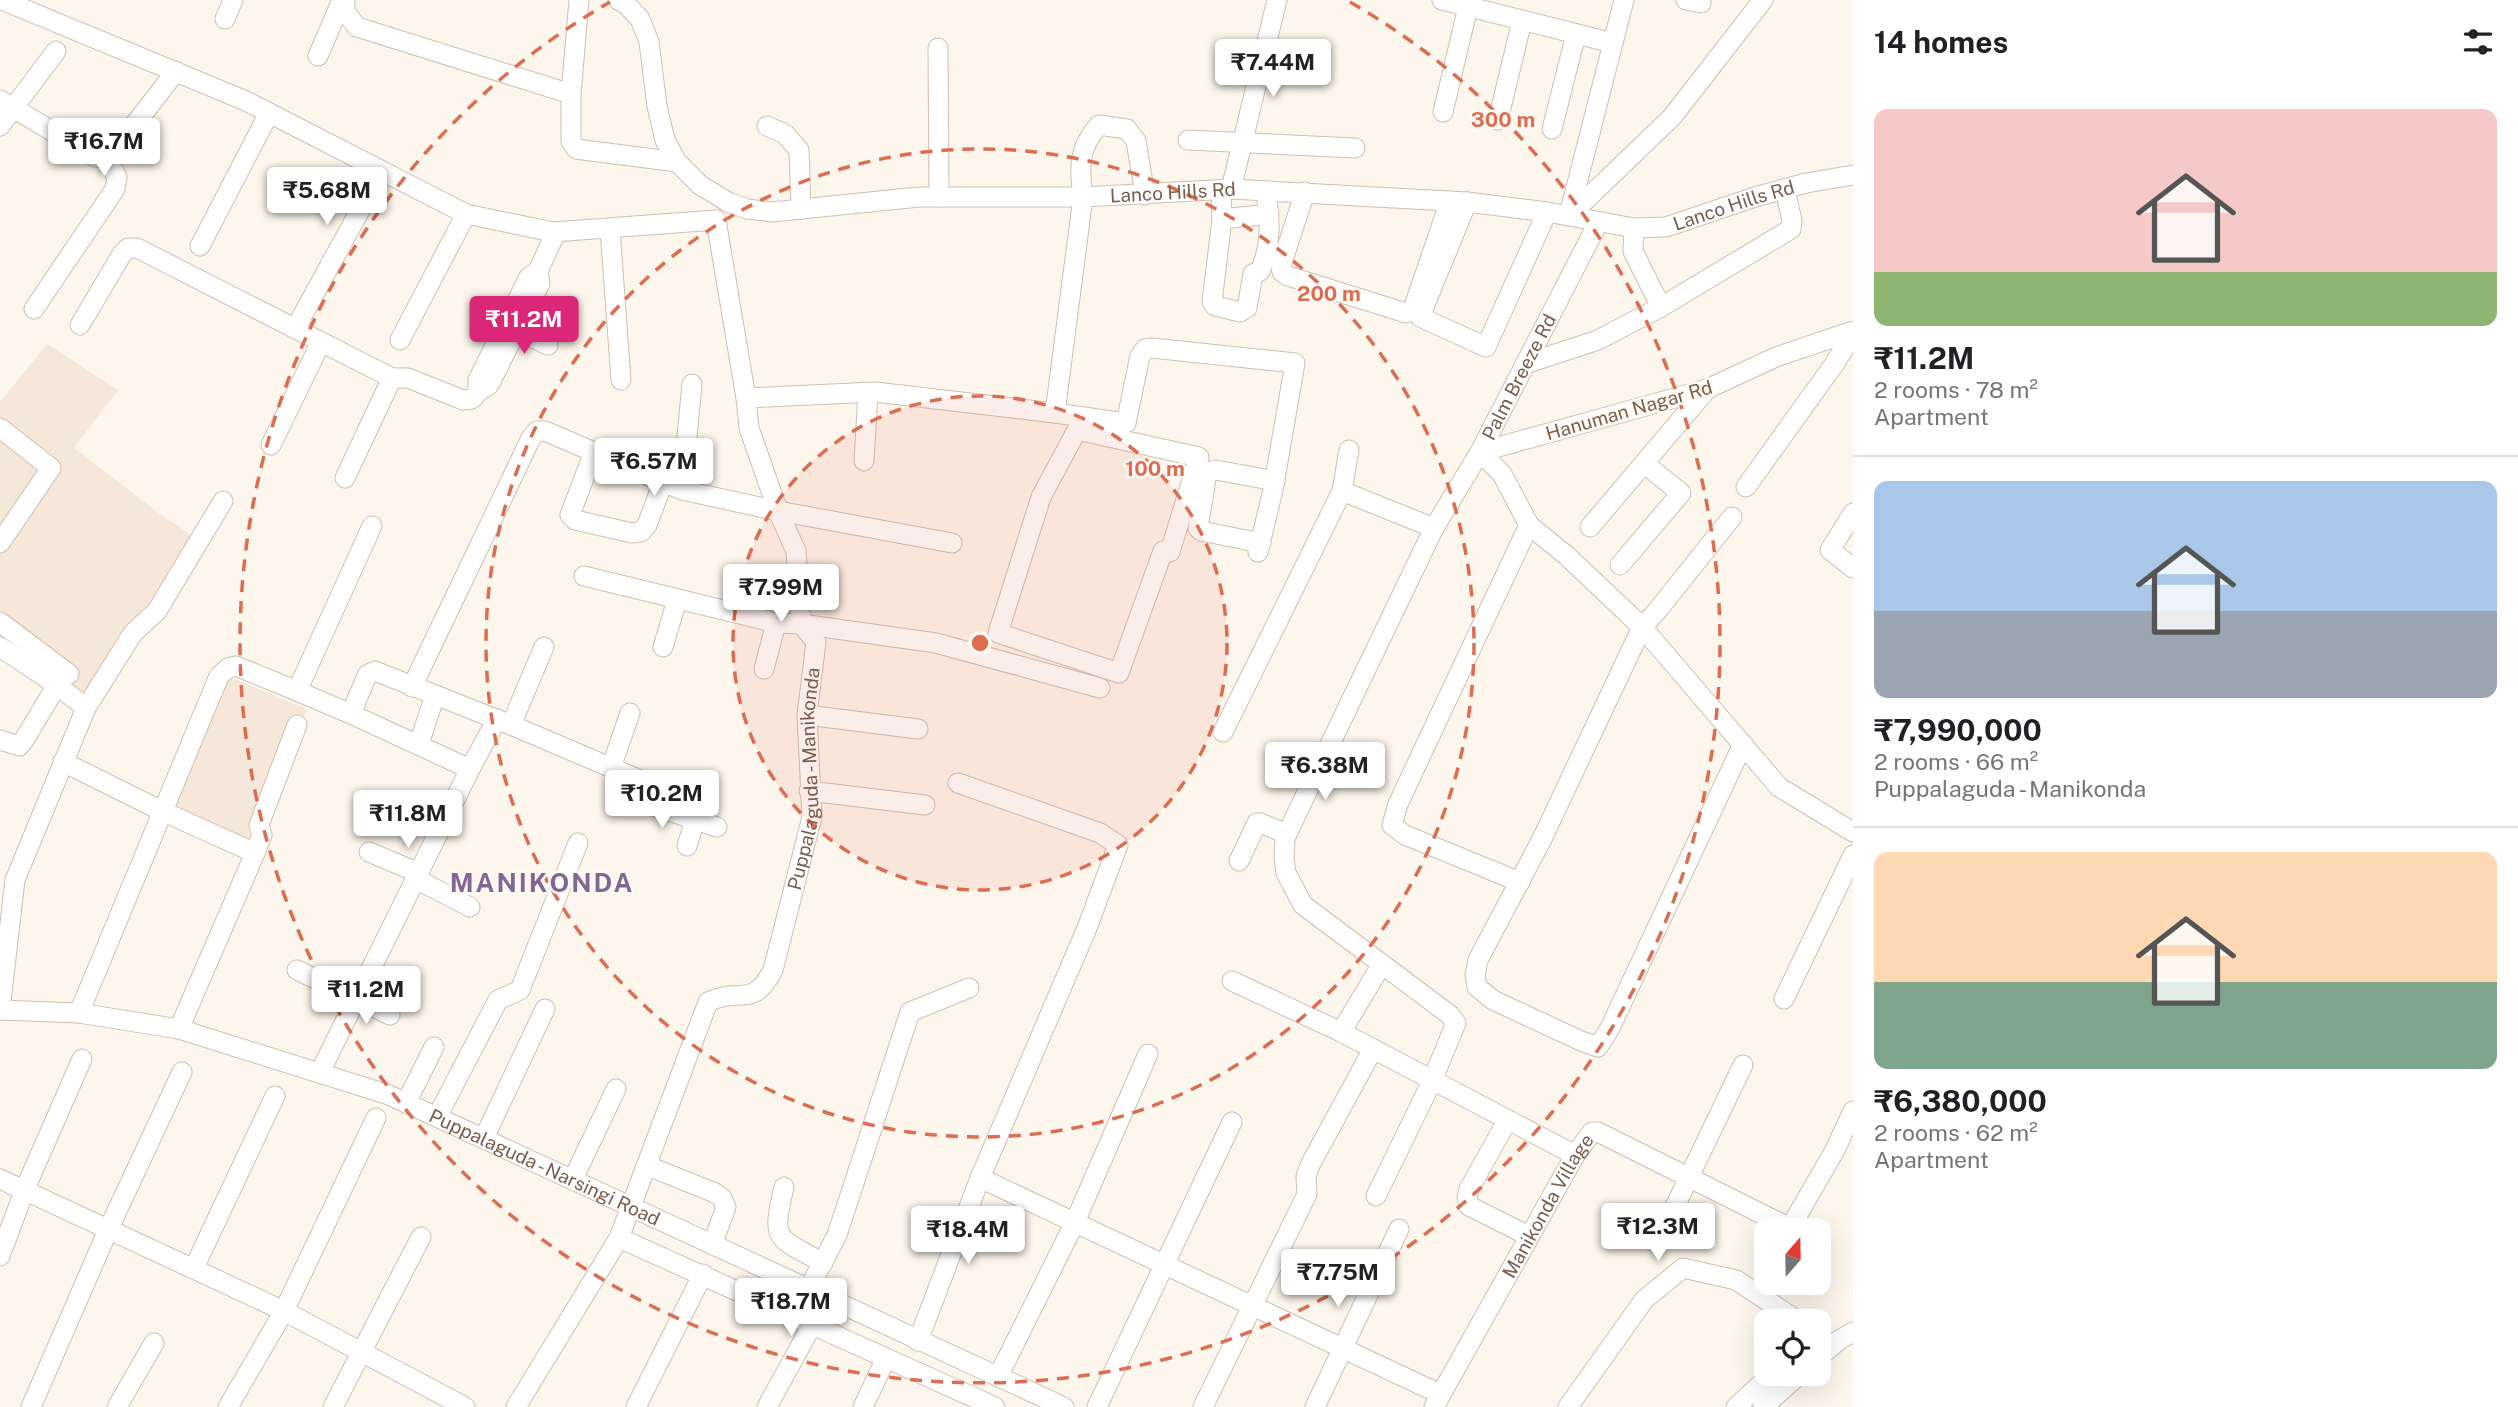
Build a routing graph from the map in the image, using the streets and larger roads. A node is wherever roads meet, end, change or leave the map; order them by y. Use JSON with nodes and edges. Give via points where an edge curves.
{"nodes":[{"id":1,"x":2,"y":0,"type":"edge"},
{"id":2,"x":233,"y":0,"type":"edge"},
{"id":3,"x":344,"y":0,"type":"edge"},
{"id":4,"x":579,"y":0,"type":"edge"},
{"id":5,"x":618,"y":0,"type":"edge"},
{"id":6,"x":648,"y":0,"type":"edge"},
{"id":7,"x":1277,"y":0,"type":"edge"},
{"id":8,"x":1442,"y":0,"type":"edge"},
{"id":9,"x":1624,"y":0,"type":"edge"},
{"id":10,"x":1763,"y":0,"type":"edge"},
{"id":11,"x":1468,"y":7,"type":"junction"},
{"id":12,"x":225,"y":19,"type":"dead end"},
{"id":13,"x":640,"y":19,"type":"junction"},
{"id":14,"x":1522,"y":21,"type":"junction"},
{"id":15,"x":1576,"y":34,"type":"junction"},
{"id":16,"x":1613,"y":43,"type":"junction"},
{"id":17,"x":939,"y":48,"type":"dead end"},
{"id":18,"x":56,"y":51,"type":"dead end"},
{"id":19,"x":318,"y":56,"type":"dead end"},
{"id":20,"x":176,"y":71,"type":"junction"},
{"id":21,"x":571,"y":94,"type":"junction"},
{"id":22,"x":7,"y":104,"type":"edge"},
{"id":23,"x":1443,"y":112,"type":"dead end"},
{"id":24,"x":269,"y":113,"type":"junction"},
{"id":25,"x":1498,"y":120,"type":"dead end"},
{"id":26,"x":0,"y":126,"type":"edge"},
{"id":27,"x":767,"y":126,"type":"dead end"},
{"id":28,"x":1552,"y":128,"type":"dead end"},
{"id":29,"x":1188,"y":140,"type":"dead end"},
{"id":30,"x":1242,"y":143,"type":"junction"},
{"id":31,"x":1355,"y":148,"type":"dead end"},
{"id":32,"x":106,"y":158,"type":"junction"},
{"id":33,"x":677,"y":162,"type":"junction"},
{"id":34,"x":381,"y":172,"type":"junction"},
{"id":35,"x":1853,"y":175,"type":"edge"},
{"id":36,"x":1785,"y":189,"type":"junction"},
{"id":37,"x":1226,"y":190,"type":"junction"},
{"id":38,"x":1266,"y":191,"type":"junction"},
{"id":39,"x":1305,"y":192,"type":"junction"},
{"id":40,"x":1145,"y":195,"type":"junction"},
{"id":41,"x":939,"y":197,"type":"junction"},
{"id":42,"x":1083,"y":197,"type":"junction"},
{"id":43,"x":729,"y":202,"type":"junction"},
{"id":44,"x":1459,"y":202,"type":"junction"},
{"id":45,"x":801,"y":209,"type":"junction"},
{"id":46,"x":1547,"y":212,"type":"junction"},
{"id":47,"x":466,"y":214,"type":"junction"},
{"id":48,"x":1269,"y":214,"type":"junction"},
{"id":49,"x":1569,"y":216,"type":"junction"},
{"id":50,"x":1222,"y":219,"type":"junction"},
{"id":51,"x":716,"y":220,"type":"junction"},
{"id":52,"x":1598,"y":223,"type":"junction"},
{"id":53,"x":1634,"y":228,"type":"junction"},
{"id":54,"x":610,"y":229,"type":"junction"},
{"id":55,"x":556,"y":232,"type":"junction"},
{"id":56,"x":200,"y":246,"type":"dead end"},
{"id":57,"x":1661,"y":307,"type":"junction"},
{"id":58,"x":34,"y":309,"type":"dead end"},
{"id":59,"x":80,"y":325,"type":"dead end"},
{"id":60,"x":511,"y":328,"type":"junction"},
{"id":61,"x":295,"y":329,"type":"junction"},
{"id":62,"x":1853,"y":332,"type":"edge"},
{"id":63,"x":400,"y":340,"type":"dead end"},
{"id":64,"x":321,"y":342,"type":"junction"},
{"id":65,"x":548,"y":345,"type":"dead end"},
{"id":66,"x":1525,"y":364,"type":"junction"},
{"id":67,"x":392,"y":378,"type":"junction"},
{"id":68,"x":621,"y":380,"type":"dead end"},
{"id":69,"x":692,"y":384,"type":"dead end"},
{"id":70,"x":1707,"y":389,"type":"junction"},
{"id":71,"x":867,"y":393,"type":"junction"},
{"id":72,"x":746,"y":397,"type":"junction"},
{"id":73,"x":1055,"y":413,"type":"junction"},
{"id":74,"x":1080,"y":423,"type":"junction"},
{"id":75,"x":0,"y":428,"type":"edge"},
{"id":76,"x":271,"y":445,"type":"dead end"},
{"id":77,"x":1349,"y":450,"type":"dead end"},
{"id":78,"x":594,"y":452,"type":"junction"},
{"id":79,"x":1480,"y":452,"type":"junction"},
{"id":80,"x":864,"y":460,"type":"dead end"},
{"id":81,"x":1645,"y":464,"type":"junction"},
{"id":82,"x":345,"y":478,"type":"dead end"},
{"id":83,"x":664,"y":481,"type":"junction"},
{"id":84,"x":1275,"y":481,"type":"junction"},
{"id":85,"x":1746,"y":487,"type":"dead end"},
{"id":86,"x":682,"y":490,"type":"junction"},
{"id":87,"x":1342,"y":491,"type":"junction"},
{"id":88,"x":223,"y":501,"type":"dead end"},
{"id":89,"x":778,"y":511,"type":"junction"},
{"id":90,"x":1853,"y":513,"type":"edge"},
{"id":91,"x":1732,"y":517,"type":"dead end"},
{"id":92,"x":1529,"y":525,"type":"junction"},
{"id":93,"x":372,"y":526,"type":"dead end"},
{"id":94,"x":1590,"y":527,"type":"dead end"},
{"id":95,"x":1434,"y":528,"type":"junction"},
{"id":96,"x":0,"y":543,"type":"edge"},
{"id":97,"x":952,"y":543,"type":"dead end"},
{"id":98,"x":1619,"y":565,"type":"dead end"},
{"id":99,"x":1853,"y":568,"type":"edge"},
{"id":100,"x":584,"y":576,"type":"dead end"},
{"id":101,"x":677,"y":600,"type":"junction"},
{"id":102,"x":0,"y":622,"type":"edge"},
{"id":103,"x":776,"y":623,"type":"junction"},
{"id":104,"x":801,"y":624,"type":"junction"},
{"id":105,"x":1642,"y":627,"type":"junction"},
{"id":106,"x":0,"y":647,"type":"edge"},
{"id":107,"x":544,"y":647,"type":"dead end"},
{"id":108,"x":663,"y":647,"type":"dead end"},
{"id":109,"x":764,"y":669,"type":"dead end"},
{"id":110,"x":63,"y":680,"type":"junction"},
{"id":111,"x":412,"y":687,"type":"junction"},
{"id":112,"x":1100,"y":688,"type":"dead end"},
{"id":113,"x":297,"y":691,"type":"junction"},
{"id":114,"x":435,"y":695,"type":"junction"},
{"id":115,"x":86,"y":708,"type":"junction"},
{"id":116,"x":630,"y":713,"type":"dead end"},
{"id":117,"x":351,"y":714,"type":"junction"},
{"id":118,"x":807,"y":715,"type":"junction"},
{"id":119,"x":504,"y":722,"type":"junction"},
{"id":120,"x":298,"y":725,"type":"dead end"},
{"id":121,"x":918,"y":729,"type":"dead end"},
{"id":122,"x":1223,"y":732,"type":"dead end"},
{"id":123,"x":0,"y":740,"type":"edge"},
{"id":124,"x":419,"y":744,"type":"junction"},
{"id":125,"x":1743,"y":744,"type":"junction"},
{"id":126,"x":63,"y":762,"type":"junction"},
{"id":127,"x":611,"y":768,"type":"junction"},
{"id":128,"x":470,"y":769,"type":"junction"},
{"id":129,"x":958,"y":783,"type":"dead end"},
{"id":130,"x":809,"y":791,"type":"junction"},
{"id":131,"x":925,"y":805,"type":"dead end"},
{"id":132,"x":162,"y":811,"type":"junction"},
{"id":133,"x":695,"y":820,"type":"junction"},
{"id":134,"x":717,"y":827,"type":"dead end"},
{"id":135,"x":1853,"y":832,"type":"edge"},
{"id":136,"x":1287,"y":834,"type":"junction"},
{"id":137,"x":578,"y":843,"type":"dead end"},
{"id":138,"x":687,"y":846,"type":"dead end"},
{"id":139,"x":369,"y":852,"type":"dead end"},
{"id":140,"x":256,"y":853,"type":"junction"},
{"id":141,"x":1853,"y":855,"type":"edge"},
{"id":142,"x":1239,"y":861,"type":"dead end"},
{"id":143,"x":418,"y":876,"type":"junction"},
{"id":144,"x":8,"y":877,"type":"edge"},
{"id":145,"x":1520,"y":883,"type":"junction"},
{"id":146,"x":470,"y":907,"type":"dead end"},
{"id":147,"x":1382,"y":964,"type":"junction"},
{"id":148,"x":298,"y":970,"type":"dead end"},
{"id":149,"x":1232,"y":981,"type":"dead end"},
{"id":150,"x":969,"y":988,"type":"dead end"},
{"id":151,"x":1784,"y":999,"type":"dead end"},
{"id":152,"x":357,"y":1000,"type":"junction"},
{"id":153,"x":545,"y":1009,"type":"dead end"},
{"id":154,"x":0,"y":1010,"type":"edge"},
{"id":155,"x":79,"y":1013,"type":"junction"},
{"id":156,"x":390,"y":1015,"type":"dead end"},
{"id":157,"x":180,"y":1029,"type":"junction"},
{"id":158,"x":1341,"y":1032,"type":"junction"},
{"id":159,"x":434,"y":1047,"type":"dead end"},
{"id":160,"x":1373,"y":1049,"type":"junction"},
{"id":161,"x":1148,"y":1054,"type":"dead end"},
{"id":162,"x":82,"y":1059,"type":"dead end"},
{"id":163,"x":1743,"y":1065,"type":"dead end"},
{"id":164,"x":182,"y":1072,"type":"dead end"},
{"id":165,"x":320,"y":1072,"type":"junction"},
{"id":166,"x":1432,"y":1081,"type":"junction"},
{"id":167,"x":616,"y":1089,"type":"dead end"},
{"id":168,"x":275,"y":1096,"type":"dead end"},
{"id":169,"x":406,"y":1103,"type":"junction"},
{"id":170,"x":1853,"y":1111,"type":"edge"},
{"id":171,"x":437,"y":1117,"type":"junction"},
{"id":172,"x":376,"y":1118,"type":"dead end"},
{"id":173,"x":1507,"y":1121,"type":"junction"},
{"id":174,"x":1233,"y":1122,"type":"dead end"},
{"id":175,"x":484,"y":1138,"type":"junction"},
{"id":176,"x":1844,"y":1154,"type":"edge"},
{"id":177,"x":1575,"y":1155,"type":"junction"},
{"id":178,"x":648,"y":1166,"type":"junction"},
{"id":179,"x":1688,"y":1177,"type":"junction"},
{"id":180,"x":980,"y":1178,"type":"junction"},
{"id":181,"x":0,"y":1179,"type":"edge"},
{"id":182,"x":573,"y":1179,"type":"junction"},
{"id":183,"x":784,"y":1187,"type":"dead end"},
{"id":184,"x":26,"y":1189,"type":"junction"},
{"id":185,"x":1376,"y":1196,"type":"dead end"},
{"id":186,"x":633,"y":1209,"type":"junction"},
{"id":187,"x":1075,"y":1222,"type":"junction"},
{"id":188,"x":1665,"y":1227,"type":"dead end"},
{"id":189,"x":109,"y":1228,"type":"junction"},
{"id":190,"x":1399,"y":1229,"type":"dead end"},
{"id":191,"x":1529,"y":1236,"type":"junction"},
{"id":192,"x":421,"y":1237,"type":"dead end"},
{"id":193,"x":620,"y":1238,"type":"junction"},
{"id":194,"x":712,"y":1245,"type":"junction"},
{"id":195,"x":0,"y":1256,"type":"edge"},
{"id":196,"x":823,"y":1263,"type":"junction"},
{"id":197,"x":1164,"y":1264,"type":"junction"},
{"id":198,"x":194,"y":1268,"type":"junction"},
{"id":199,"x":703,"y":1274,"type":"junction"},
{"id":200,"x":808,"y":1290,"type":"junction"},
{"id":201,"x":1253,"y":1306,"type":"junction"},
{"id":202,"x":1780,"y":1309,"type":"edge"},
{"id":203,"x":284,"y":1311,"type":"junction"},
{"id":204,"x":812,"y":1325,"type":"junction"},
{"id":205,"x":1853,"y":1332,"type":"edge"},
{"id":206,"x":918,"y":1340,"type":"junction"},
{"id":207,"x":154,"y":1343,"type":"dead end"},
{"id":208,"x":1831,"y":1347,"type":"edge"},
{"id":209,"x":1342,"y":1348,"type":"junction"},
{"id":210,"x":362,"y":1352,"type":"junction"},
{"id":211,"x":886,"y":1358,"type":"junction"},
{"id":212,"x":998,"y":1377,"type":"junction"},
{"id":213,"x":1759,"y":1386,"type":"edge"},
{"id":214,"x":1787,"y":1386,"type":"edge"},
{"id":215,"x":440,"y":1401,"type":"edge"},
{"id":216,"x":1437,"y":1401,"type":"edge"},
{"id":217,"x":984,"y":1404,"type":"edge"},
{"id":218,"x":31,"y":1407,"type":"edge"},
{"id":219,"x":117,"y":1407,"type":"edge"},
{"id":220,"x":228,"y":1407,"type":"edge"},
{"id":221,"x":332,"y":1407,"type":"edge"},
{"id":222,"x":465,"y":1407,"type":"edge"},
{"id":223,"x":516,"y":1407,"type":"edge"},
{"id":224,"x":636,"y":1407,"type":"edge"},
{"id":225,"x":767,"y":1407,"type":"edge"},
{"id":226,"x":863,"y":1407,"type":"edge"},
{"id":227,"x":1064,"y":1407,"type":"edge"},
{"id":228,"x":1097,"y":1407,"type":"edge"},
{"id":229,"x":1203,"y":1407,"type":"edge"},
{"id":230,"x":1315,"y":1407,"type":"edge"},
{"id":231,"x":1568,"y":1407,"type":"edge"},
{"id":232,"x":1736,"y":1407,"type":"edge"},
{"id":233,"x":1763,"y":1407,"type":"edge"}],
"edges":[{"from":1,"to":20,"type":"street"},
{"from":2,"to":12,"type":"street"},
{"from":3,"to":19,"type":"street"},
{"from":3,"to":21,"type":"street","via":[[345,12],[357,27]]},
{"from":4,"to":21,"type":"street"},
{"from":5,"to":13,"type":"street"},
{"from":6,"to":13,"type":"street"},
{"from":7,"to":30,"type":"street"},
{"from":8,"to":11,"type":"street"},
{"from":9,"to":16,"type":"street"},
{"from":10,"to":49,"type":"street","via":[[1672,117]]},
{"from":11,"to":14,"type":"street"},
{"from":11,"to":23,"type":"street"},
{"from":13,"to":33,"type":"street","name":"Lanco Hills Rd","via":[[649,42],[665,140]]},
{"from":14,"to":15,"type":"street"},
{"from":14,"to":25,"type":"street"},
{"from":15,"to":16,"type":"street"},
{"from":15,"to":28,"type":"street"},
{"from":16,"to":49,"type":"street"},
{"from":17,"to":41,"type":"street"},
{"from":18,"to":22,"type":"street"},
{"from":20,"to":24,"type":"street"},
{"from":20,"to":32,"type":"street"},
{"from":21,"to":33,"type":"street","via":[[571,141],[576,149]]},
{"from":22,"to":26,"type":"street"},
{"from":22,"to":32,"type":"street","via":[[95,157]]},
{"from":24,"to":34,"type":"street"},
{"from":24,"to":56,"type":"street"},
{"from":27,"to":45,"type":"street","via":[[785,134],[799,150]]},
{"from":29,"to":30,"type":"street"},
{"from":30,"to":31,"type":"street"},
{"from":30,"to":37,"type":"street"},
{"from":32,"to":58,"type":"street","via":[[117,177],[115,189]]},
{"from":33,"to":43,"type":"street","name":"Lanco Hills Rd","via":[[700,185]]},
{"from":34,"to":47,"type":"street"},
{"from":34,"to":61,"type":"street"},
{"from":35,"to":36,"type":"street","name":"Lanco Hills Rd"},
{"from":36,"to":53,"type":"street","name":"Lanco Hills Rd","via":[[1666,227]]},
{"from":36,"to":57,"type":"street","via":[[1791,229]]},
{"from":37,"to":38,"type":"street","name":"Lanco Hills Rd"},
{"from":37,"to":40,"type":"street","name":"Lanco Hills Rd"},
{"from":37,"to":50,"type":"street"},
{"from":38,"to":39,"type":"street","name":"Lanco Hills Rd"},
{"from":38,"to":48,"type":"street"},
{"from":39,"to":44,"type":"street","name":"Lanco Hills Rd"},
{"from":39,"to":44,"type":"street","via":[[1280,266],[1282,272],[1406,313],[1413,309]]},
{"from":40,"to":42,"type":"street","name":"Lanco Hills Rd"},
{"from":40,"to":42,"type":"street","via":[[1136,141],[1127,129],[1098,125],[1085,141],[1080,172]]},
{"from":41,"to":42,"type":"street","name":"Lanco Hills Rd"},
{"from":41,"to":45,"type":"street","name":"Lanco Hills Rd"},
{"from":42,"to":73,"type":"street"},
{"from":43,"to":45,"type":"street","name":"Lanco Hills Rd","via":[[772,212]]},
{"from":43,"to":51,"type":"street"},
{"from":44,"to":46,"type":"street","name":"Lanco Hills Rd"},
{"from":44,"to":46,"type":"street","via":[[1420,317],[1486,346]]},
{"from":46,"to":49,"type":"street","name":"Lanco Hills Rd"},
{"from":47,"to":55,"type":"street"},
{"from":47,"to":63,"type":"street"},
{"from":48,"to":50,"type":"street"},
{"from":48,"to":50,"type":"street","via":[[1268,255],[1260,271],[1253,274],[1247,308],[1240,312],[1212,302]]},
{"from":49,"to":52,"type":"street","name":"Lanco Hills Rd"},
{"from":51,"to":54,"type":"street"},
{"from":51,"to":72,"type":"street","name":"Puppalaguda - Manikonda"},
{"from":52,"to":53,"type":"street","name":"Lanco Hills Rd"},
{"from":52,"to":66,"type":"street","name":"Palm Breeze Rd"},
{"from":53,"to":57,"type":"street","via":[[1633,251]]},
{"from":54,"to":55,"type":"street"},
{"from":54,"to":68,"type":"street"},
{"from":55,"to":60,"type":"street","via":[[538,271],[529,277]]},
{"from":57,"to":66,"type":"street","via":[[1598,340]]},
{"from":59,"to":61,"type":"street","via":[[122,254],[137,248]]},
{"from":60,"to":65,"type":"street"},
{"from":60,"to":67,"type":"street","via":[[478,380],[478,392],[472,399],[463,400],[408,378]]},
{"from":61,"to":64,"type":"street"},
{"from":62,"to":70,"type":"street","name":"Hanuman Nagar Rd","via":[[1776,357]]},
{"from":62,"to":85,"type":"street"},
{"from":64,"to":67,"type":"street"},
{"from":64,"to":76,"type":"street"},
{"from":66,"to":79,"type":"street","name":"Palm Breeze Rd"},
{"from":67,"to":82,"type":"street"},
{"from":69,"to":86,"type":"street"},
{"from":70,"to":79,"type":"street","name":"Hanuman Nagar Rd"},
{"from":70,"to":81,"type":"street"},
{"from":71,"to":72,"type":"street"},
{"from":71,"to":73,"type":"street"},
{"from":71,"to":80,"type":"street"},
{"from":72,"to":89,"type":"street","name":"Puppalaguda - Manikonda","via":[[749,428]]},
{"from":73,"to":74,"type":"street"},
{"from":74,"to":74,"type":"street","via":[[1041,497],[998,633],[1119,673],[1163,551],[1170,552],[1199,457]]},
{"from":74,"to":84,"type":"street","via":[[1126,423],[1145,349],[1295,363]]},
{"from":75,"to":96,"type":"street","via":[[51,468]]},
{"from":77,"to":87,"type":"street"},
{"from":78,"to":83,"type":"street"},
{"from":78,"to":83,"type":"street","via":[[570,515],[575,520],[641,532]]},
{"from":78,"to":111,"type":"street","via":[[545,431],[537,431],[531,438]]},
{"from":79,"to":92,"type":"street","via":[[1502,474]]},
{"from":79,"to":95,"type":"street","name":"Palm Breeze Rd"},
{"from":81,"to":94,"type":"street"},
{"from":81,"to":98,"type":"street","via":[[1681,492]]},
{"from":83,"to":86,"type":"street"},
{"from":84,"to":84,"type":"street","via":[[1259,548],[1198,528],[1209,472]]},
{"from":86,"to":89,"type":"street"},
{"from":87,"to":95,"type":"street"},
{"from":87,"to":122,"type":"street"},
{"from":88,"to":115,"type":"street","via":[[157,611],[133,633]]},
{"from":89,"to":97,"type":"street"},
{"from":89,"to":104,"type":"street","name":"Puppalaguda - Manikonda","via":[[796,551]]},
{"from":90,"to":99,"type":"street","via":[[1830,551]]},
{"from":91,"to":105,"type":"street"},
{"from":92,"to":105,"type":"street"},
{"from":92,"to":145,"type":"street","via":[[1392,825],[1405,835]]},
{"from":93,"to":113,"type":"street"},
{"from":95,"to":136,"type":"street","name":"Palm Breeze Rd"},
{"from":100,"to":101,"type":"street"},
{"from":101,"to":103,"type":"street"},
{"from":101,"to":108,"type":"street"},
{"from":102,"to":110,"type":"street"},
{"from":103,"to":104,"type":"street"},
{"from":103,"to":109,"type":"street"},
{"from":104,"to":112,"type":"street","via":[[936,643]]},
{"from":104,"to":118,"type":"street","name":"Puppalaguda - Manikonda","via":[[816,642]]},
{"from":105,"to":125,"type":"street"},
{"from":105,"to":145,"type":"street"},
{"from":106,"to":110,"type":"street"},
{"from":107,"to":119,"type":"street"},
{"from":110,"to":115,"type":"street"},
{"from":110,"to":123,"type":"street","via":[[19,746]]},
{"from":111,"to":114,"type":"street"},
{"from":111,"to":117,"type":"street","via":[[374,671],[367,675]]},
{"from":113,"to":117,"type":"street"},
{"from":113,"to":132,"type":"street","via":[[236,666],[228,668],[219,676]]},
{"from":114,"to":119,"type":"street"},
{"from":114,"to":124,"type":"street"},
{"from":115,"to":126,"type":"street"},
{"from":116,"to":127,"type":"street"},
{"from":117,"to":124,"type":"street"},
{"from":118,"to":121,"type":"street"},
{"from":118,"to":130,"type":"street","name":"Puppalaguda - Manikonda"},
{"from":119,"to":127,"type":"street"},
{"from":119,"to":128,"type":"street"},
{"from":120,"to":140,"type":"street","via":[[259,825],[262,835]]},
{"from":124,"to":128,"type":"street"},
{"from":125,"to":135,"type":"street","via":[[1779,787]]},
{"from":125,"to":145,"type":"street","via":[[1598,1047],[1493,1000],[1477,987],[1478,960]]},
{"from":126,"to":132,"type":"street"},
{"from":126,"to":144,"type":"street"},
{"from":127,"to":133,"type":"street","via":[[659,788],[657,807]]},
{"from":128,"to":143,"type":"street"},
{"from":129,"to":180,"type":"street","via":[[1100,833],[1118,845]]},
{"from":130,"to":131,"type":"street"},
{"from":130,"to":178,"type":"street","name":"Puppalaguda - Manikonda","via":[[812,817],[773,970],[764,988],[752,995],[721,996],[708,1002]]},
{"from":132,"to":140,"type":"street"},
{"from":132,"to":155,"type":"street"},
{"from":133,"to":134,"type":"street"},
{"from":133,"to":138,"type":"street"},
{"from":136,"to":142,"type":"street","via":[[1257,824]]},
{"from":136,"to":147,"type":"street","via":[[1286,873],[1303,905]]},
{"from":137,"to":171,"type":"street","via":[[520,990],[498,1000]]},
{"from":139,"to":143,"type":"street"},
{"from":140,"to":157,"type":"street"},
{"from":141,"to":151,"type":"street"},
{"from":143,"to":146,"type":"street"},
{"from":143,"to":152,"type":"street"},
{"from":144,"to":154,"type":"street"},
{"from":147,"to":158,"type":"street"},
{"from":147,"to":166,"type":"street","via":[[1457,1023]]},
{"from":148,"to":152,"type":"street"},
{"from":149,"to":158,"type":"street"},
{"from":150,"to":196,"type":"street","via":[[910,1012],[837,1235]]},
{"from":152,"to":156,"type":"street"},
{"from":152,"to":165,"type":"street"},
{"from":153,"to":175,"type":"street"},
{"from":154,"to":155,"type":"street","name":"Puppalaguda - Narsingi Road"},
{"from":155,"to":157,"type":"street","name":"Puppalaguda - Narsingi Road"},
{"from":157,"to":165,"type":"street","name":"Puppalaguda - Narsingi Road"},
{"from":158,"to":160,"type":"street"},
{"from":159,"to":169,"type":"street"},
{"from":160,"to":166,"type":"street"},
{"from":160,"to":201,"type":"street","via":[[1310,1166],[1307,1194]]},
{"from":161,"to":187,"type":"street"},
{"from":162,"to":184,"type":"street"},
{"from":163,"to":179,"type":"street"},
{"from":164,"to":189,"type":"street"},
{"from":165,"to":169,"type":"street","name":"Puppalaguda - Narsingi Road"},
{"from":166,"to":173,"type":"street"},
{"from":166,"to":185,"type":"street"},
{"from":167,"to":182,"type":"street"},
{"from":168,"to":198,"type":"street"},
{"from":169,"to":171,"type":"street","name":"Puppalaguda - Narsingi Road"},
{"from":170,"to":176,"type":"street"},
{"from":171,"to":175,"type":"street","name":"Puppalaguda - Narsingi Road"},
{"from":172,"to":203,"type":"street"},
{"from":173,"to":177,"type":"street"},
{"from":173,"to":191,"type":"street","via":[[1467,1197],[1469,1206]]},
{"from":174,"to":197,"type":"street"},
{"from":175,"to":182,"type":"street","name":"Puppalaguda - Narsingi Road"},
{"from":176,"to":179,"type":"street","name":"Manikonda Village","via":[[1790,1228]]},
{"from":177,"to":179,"type":"street","name":"Manikonda Village","via":[[1592,1132],[1598,1132]]},
{"from":177,"to":191,"type":"street","name":"Manikonda Village"},
{"from":178,"to":186,"type":"street","name":"Puppalaguda - Manikonda"},
{"from":178,"to":194,"type":"street","via":[[722,1198],[726,1207]]},
{"from":179,"to":188,"type":"street"},
{"from":180,"to":187,"type":"street"},
{"from":180,"to":206,"type":"street"},
{"from":181,"to":184,"type":"street"},
{"from":182,"to":186,"type":"street","name":"Puppalaguda - Narsingi Road"},
{"from":183,"to":196,"type":"street","via":[[776,1223],[781,1239]]},
{"from":184,"to":189,"type":"street"},
{"from":184,"to":195,"type":"street"},
{"from":186,"to":193,"type":"street","name":"Puppalaguda - Manikonda"},
{"from":186,"to":194,"type":"street","name":"Puppalaguda - Narsingi Road"},
{"from":187,"to":197,"type":"street"},
{"from":187,"to":212,"type":"street"},
{"from":189,"to":198,"type":"street"},
{"from":189,"to":218,"type":"street"},
{"from":190,"to":209,"type":"street"},
{"from":191,"to":216,"type":"street","name":"Manikonda Village"},
{"from":192,"to":210,"type":"street"},
{"from":193,"to":199,"type":"street"},
{"from":193,"to":223,"type":"street","name":"Puppalaguda - Manikonda"},
{"from":194,"to":200,"type":"street","name":"Puppalaguda - Narsingi Road"},
{"from":196,"to":200,"type":"street"},
{"from":197,"to":201,"type":"street"},
{"from":197,"to":228,"type":"street"},
{"from":198,"to":203,"type":"street"},
{"from":199,"to":204,"type":"street"},
{"from":199,"to":224,"type":"street"},
{"from":200,"to":206,"type":"street","name":"Puppalaguda - Narsingi Road"},
{"from":201,"to":209,"type":"street"},
{"from":201,"to":229,"type":"street"},
{"from":202,"to":231,"type":"street","via":[[1736,1280],[1683,1268],[1644,1300]]},
{"from":203,"to":210,"type":"street"},
{"from":203,"to":220,"type":"street"},
{"from":204,"to":211,"type":"street"},
{"from":204,"to":225,"type":"street"},
{"from":205,"to":208,"type":"street"},
{"from":206,"to":212,"type":"street","name":"Puppalaguda - Narsingi Road"},
{"from":207,"to":219,"type":"street"},
{"from":209,"to":216,"type":"street"},
{"from":209,"to":230,"type":"street"},
{"from":210,"to":215,"type":"street"},
{"from":210,"to":221,"type":"street"},
{"from":211,"to":217,"type":"street"},
{"from":211,"to":226,"type":"street"},
{"from":212,"to":227,"type":"street","name":"Puppalaguda - Narsingi Road"},
{"from":213,"to":232,"type":"street"},
{"from":214,"to":233,"type":"street"},
{"from":215,"to":222,"type":"street"}]}
